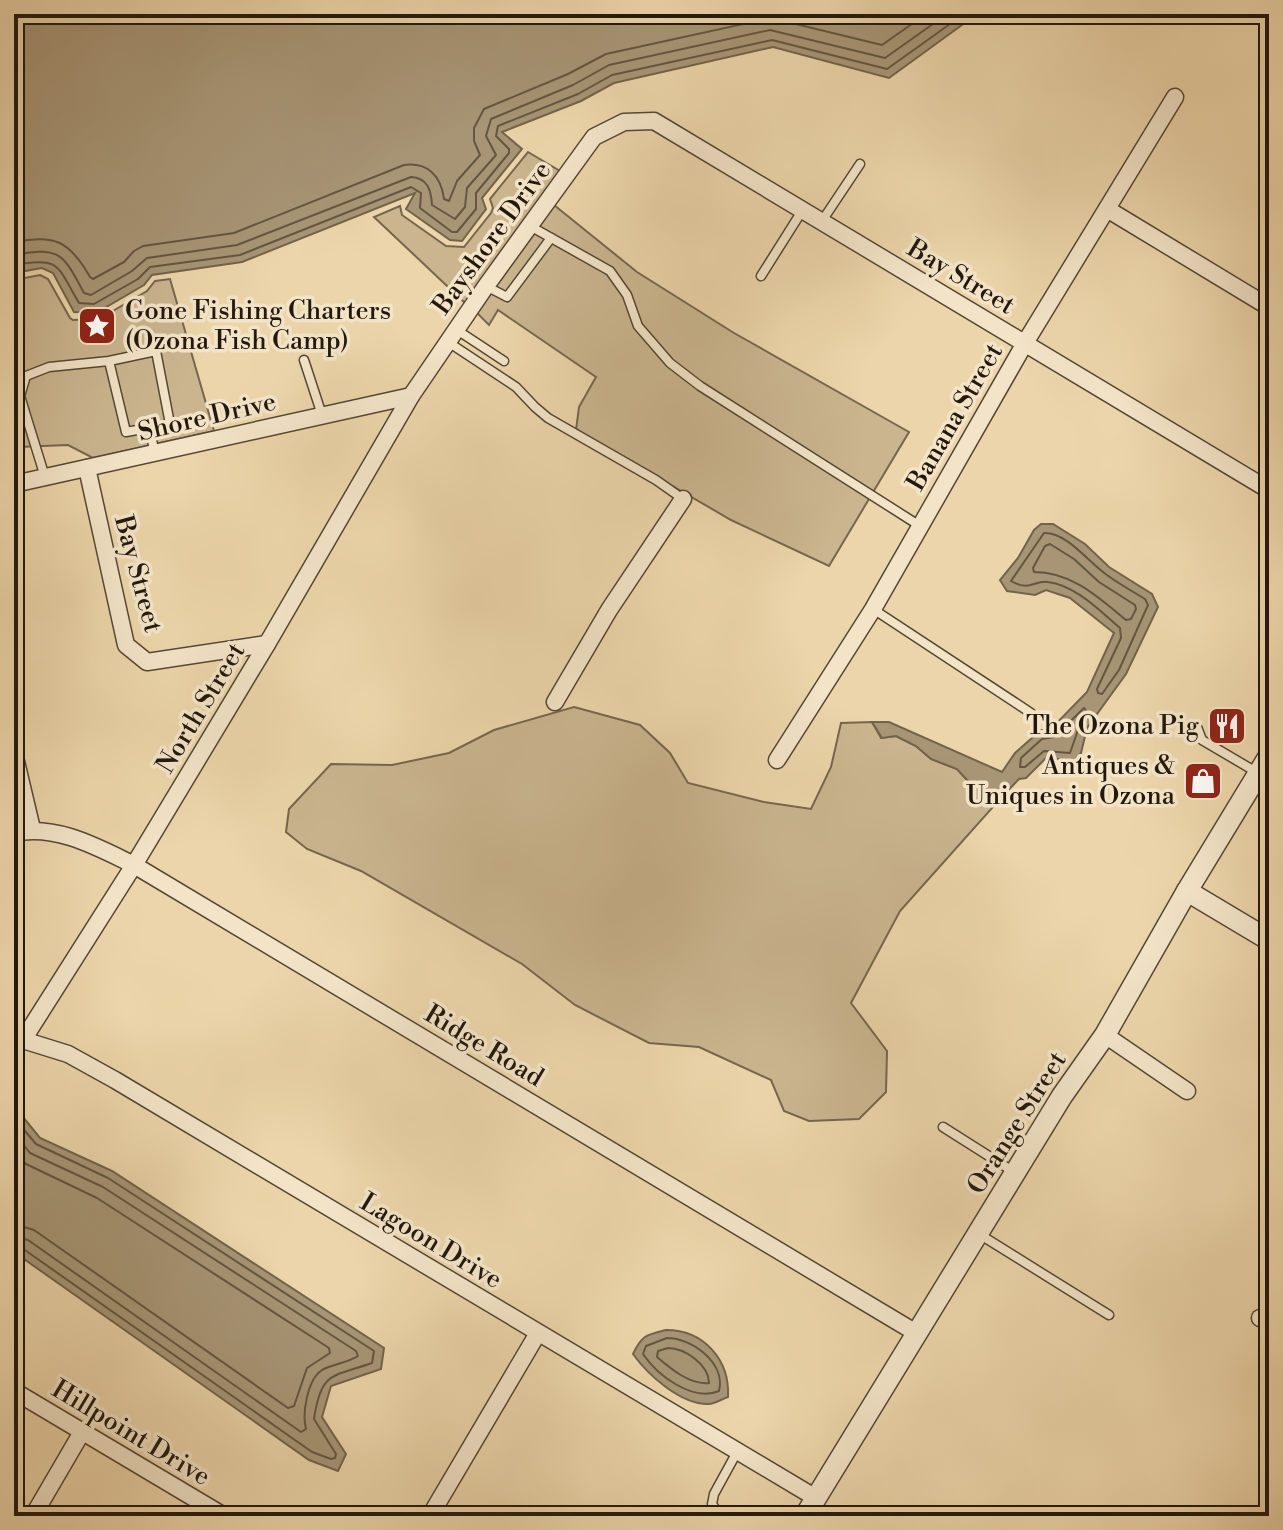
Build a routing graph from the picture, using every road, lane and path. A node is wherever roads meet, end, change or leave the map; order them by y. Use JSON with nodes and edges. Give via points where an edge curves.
{"nodes":[{"id":1,"x":1175,"y":97,"type":"dead end"},
{"id":2,"x":624,"y":122,"type":"joint"},
{"id":3,"x":860,"y":164,"type":"dead end"},
{"id":4,"x":1107,"y":209,"type":"junction"},
{"id":5,"x":803,"y":210,"type":"junction"},
{"id":6,"x":822,"y":221,"type":"junction"},
{"id":7,"x":529,"y":225,"type":"junction"},
{"id":8,"x":551,"y":238,"type":"junction"},
{"id":9,"x":761,"y":276,"type":"dead end"},
{"id":10,"x":486,"y":286,"type":"junction"},
{"id":11,"x":1269,"y":307,"type":"edge"},
{"id":12,"x":452,"y":336,"type":"junction"},
{"id":13,"x":1025,"y":343,"type":"junction"},
{"id":14,"x":304,"y":360,"type":"dead end"},
{"id":15,"x":109,"y":361,"type":"junction"},
{"id":16,"x":504,"y":361,"type":"dead end"},
{"id":17,"x":411,"y":396,"type":"junction"},
{"id":18,"x":322,"y":415,"type":"junction"},
{"id":19,"x":149,"y":428,"type":"junction"},
{"id":20,"x":155,"y":453,"type":"junction"},
{"id":21,"x":87,"y":468,"type":"junction"},
{"id":22,"x":45,"y":477,"type":"junction"},
{"id":23,"x":14,"y":484,"type":"edge"},
{"id":24,"x":1269,"y":490,"type":"edge"},
{"id":25,"x":683,"y":499,"type":"joint"},
{"id":26,"x":920,"y":526,"type":"junction"},
{"id":27,"x":873,"y":609,"type":"junction"},
{"id":28,"x":267,"y":644,"type":"junction"},
{"id":29,"x":555,"y":702,"type":"dead end"},
{"id":30,"x":1031,"y":713,"type":"dead end"},
{"id":31,"x":1197,"y":727,"type":"dead end"},
{"id":32,"x":14,"y":753,"type":"edge"},
{"id":33,"x":777,"y":760,"type":"dead end"},
{"id":34,"x":1264,"y":765,"type":"edge"},
{"id":35,"x":32,"y":829,"type":"junction"},
{"id":36,"x":14,"y":833,"type":"edge"},
{"id":37,"x":134,"y":865,"type":"junction"},
{"id":38,"x":1187,"y":891,"type":"junction"},
{"id":39,"x":1269,"y":940,"type":"edge"},
{"id":40,"x":1105,"y":1035,"type":"junction"},
{"id":41,"x":19,"y":1041,"type":"edge"},
{"id":42,"x":1187,"y":1091,"type":"dead end"},
{"id":43,"x":943,"y":1127,"type":"dead end"},
{"id":44,"x":1015,"y":1173,"type":"junction"},
{"id":45,"x":979,"y":1234,"type":"junction"},
{"id":46,"x":1109,"y":1315,"type":"dead end"},
{"id":47,"x":538,"y":1333,"type":"junction"},
{"id":48,"x":918,"y":1334,"type":"junction"},
{"id":49,"x":14,"y":1391,"type":"edge"},
{"id":50,"x":82,"y":1432,"type":"junction"},
{"id":51,"x":737,"y":1451,"type":"junction"},
{"id":52,"x":811,"y":1507,"type":"edge"},
{"id":53,"x":33,"y":1516,"type":"edge"},
{"id":54,"x":224,"y":1516,"type":"edge"},
{"id":55,"x":430,"y":1516,"type":"edge"},
{"id":56,"x":720,"y":1516,"type":"edge"}],
"edges":[{"from":1,"to":4,"type":"street","name":"Banana Street"},
{"from":2,"to":5,"type":"street","name":"Bay Street","via":[[654,121]]},
{"from":2,"to":7,"type":"street","name":"Bayshore Drive","via":[[594,137]]},
{"from":3,"to":6,"type":"lane"},
{"from":4,"to":11,"type":"street"},
{"from":4,"to":13,"type":"street","name":"Banana Street"},
{"from":5,"to":6,"type":"street","name":"Bay Street"},
{"from":5,"to":9,"type":"lane"},
{"from":6,"to":13,"type":"street","name":"Bay Street"},
{"from":7,"to":8,"type":"lane"},
{"from":7,"to":10,"type":"street","name":"Bayshore Drive"},
{"from":8,"to":10,"type":"lane","via":[[507,297]]},
{"from":8,"to":26,"type":"lane","via":[[610,271],[627,295],[638,326],[670,363]]},
{"from":10,"to":12,"type":"street","name":"Bayshore Drive"},
{"from":12,"to":16,"type":"lane"},
{"from":12,"to":17,"type":"street","name":"Bayshore Drive"},
{"from":12,"to":25,"type":"lane","via":[[548,418]]},
{"from":13,"to":24,"type":"street","name":"Bay Street"},
{"from":13,"to":26,"type":"street","name":"Banana Street"},
{"from":14,"to":18,"type":"lane"},
{"from":15,"to":19,"type":"lane","via":[[126,432]]},
{"from":15,"to":19,"type":"lane","via":[[156,351],[170,424]]},
{"from":15,"to":22,"type":"lane","via":[[49,367],[26,376],[20,396]]},
{"from":17,"to":18,"type":"street","name":"Shore Drive"},
{"from":17,"to":28,"type":"street","name":"North Street"},
{"from":18,"to":20,"type":"street","name":"Shore Drive"},
{"from":19,"to":20,"type":"lane"},
{"from":20,"to":21,"type":"street","name":"Shore Drive"},
{"from":21,"to":22,"type":"street","name":"Shore Drive"},
{"from":21,"to":28,"type":"street","name":"Bay Street","via":[[126,645],[147,662]]},
{"from":22,"to":23,"type":"street","name":"Shore Drive"},
{"from":25,"to":29,"type":"street"},
{"from":26,"to":27,"type":"street","name":"Banana Street"},
{"from":27,"to":30,"type":"lane"},
{"from":27,"to":33,"type":"street","name":"Banana Street"},
{"from":28,"to":37,"type":"street","name":"North Street"},
{"from":31,"to":34,"type":"lane","via":[[1202,740]]},
{"from":32,"to":35,"type":"street"},
{"from":34,"to":38,"type":"street","name":"Orange Street"},
{"from":35,"to":36,"type":"street","name":"Ridge Road"},
{"from":35,"to":37,"type":"street","name":"Ridge Road","via":[[62,834]]},
{"from":37,"to":41,"type":"street","name":"North Street"},
{"from":37,"to":48,"type":"street","name":"Ridge Road"},
{"from":38,"to":39,"type":"street"},
{"from":38,"to":40,"type":"street","name":"Orange Street"},
{"from":40,"to":42,"type":"street"},
{"from":40,"to":44,"type":"street","name":"Orange Street"},
{"from":41,"to":47,"type":"street","name":"Lagoon Drive","via":[[68,1054],[115,1080]]},
{"from":43,"to":44,"type":"lane"},
{"from":44,"to":45,"type":"street","name":"Orange Street"},
{"from":45,"to":46,"type":"lane"},
{"from":45,"to":48,"type":"street","name":"Orange Street"},
{"from":47,"to":51,"type":"street","name":"Lagoon Drive"},
{"from":47,"to":55,"type":"street"},
{"from":48,"to":52,"type":"street","name":"Orange Street"},
{"from":49,"to":50,"type":"street","name":"Hillpoint Drive"},
{"from":50,"to":53,"type":"street"},
{"from":50,"to":54,"type":"street","name":"Hillpoint Drive"},
{"from":51,"to":52,"type":"street","name":"Lagoon Drive"},
{"from":51,"to":56,"type":"lane","via":[[714,1494],[712,1504]]}]}
